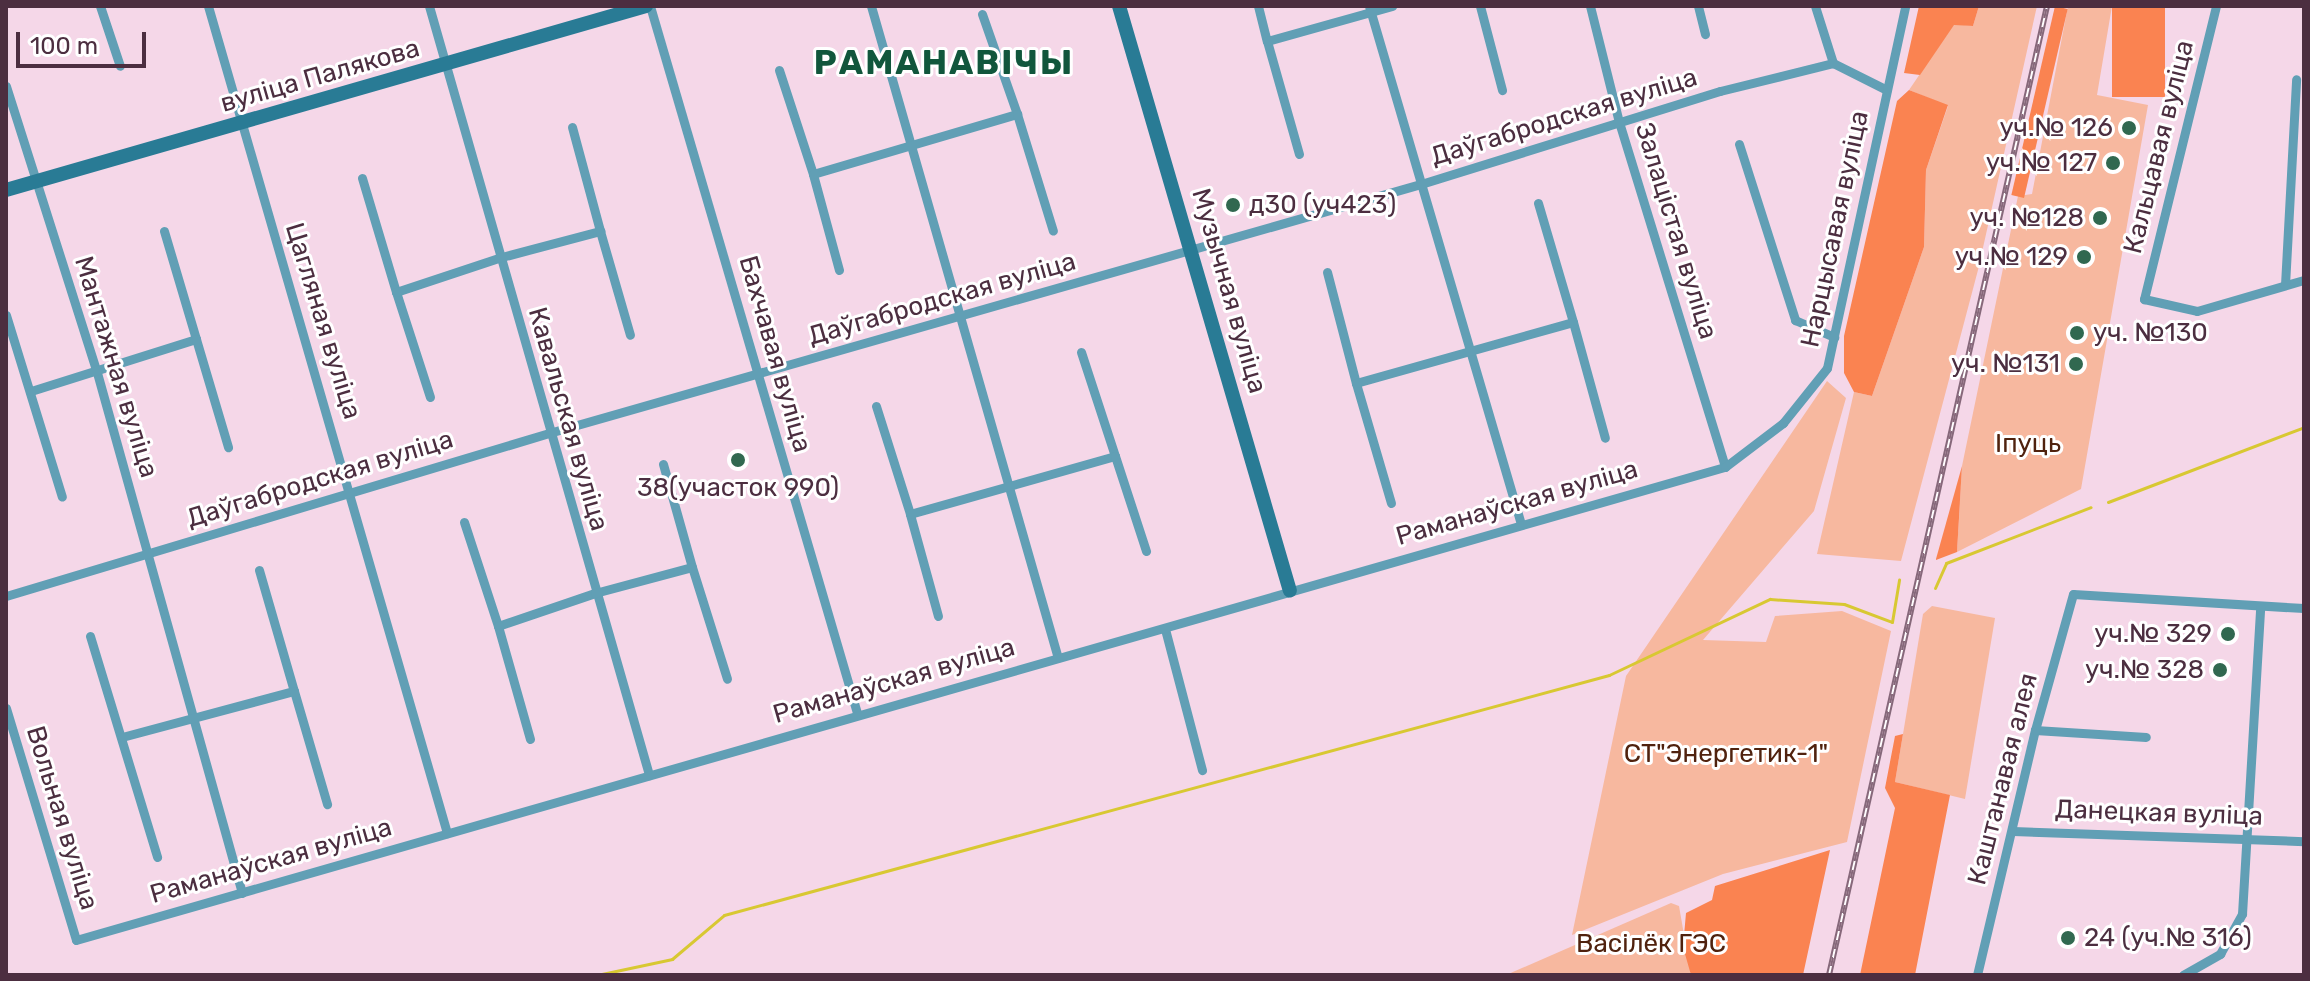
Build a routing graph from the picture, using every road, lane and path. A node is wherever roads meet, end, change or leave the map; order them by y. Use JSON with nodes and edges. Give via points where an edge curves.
{"nodes":[{"id":1,"x":100,"y":6,"type":"edge"},
{"id":2,"x":208,"y":6,"type":"edge"},
{"id":3,"x":429,"y":6,"type":"edge"},
{"id":4,"x":648,"y":6,"type":"edge"},
{"id":5,"x":871,"y":6,"type":"edge"},
{"id":6,"x":1119,"y":6,"type":"edge"},
{"id":7,"x":1258,"y":6,"type":"edge"},
{"id":8,"x":1392,"y":6,"type":"edge"},
{"id":9,"x":1480,"y":6,"type":"edge"},
{"id":10,"x":1590,"y":6,"type":"edge"},
{"id":11,"x":1698,"y":6,"type":"edge"},
{"id":12,"x":1815,"y":6,"type":"edge"},
{"id":13,"x":1905,"y":6,"type":"edge"},
{"id":14,"x":2216,"y":6,"type":"edge"},
{"id":15,"x":1370,"y":9,"type":"edge"},
{"id":16,"x":982,"y":14,"type":"dead end"},
{"id":17,"x":1705,"y":34,"type":"dead end"},
{"id":18,"x":1267,"y":41,"type":"junction"},
{"id":19,"x":1833,"y":63,"type":"junction"},
{"id":20,"x":445,"y":64,"type":"junction"},
{"id":21,"x":120,"y":66,"type":"dead end"},
{"id":22,"x":779,"y":70,"type":"dead end"},
{"id":23,"x":2296,"y":79,"type":"dead end"},
{"id":24,"x":6,"y":86,"type":"edge"},
{"id":25,"x":1502,"y":90,"type":"dead end"},
{"id":26,"x":1887,"y":90,"type":"junction"},
{"id":27,"x":1017,"y":114,"type":"junction"},
{"id":28,"x":1619,"y":122,"type":"junction"},
{"id":29,"x":241,"y":124,"type":"junction"},
{"id":30,"x":572,"y":127,"type":"dead end"},
{"id":31,"x":911,"y":143,"type":"junction"},
{"id":32,"x":1739,"y":144,"type":"dead end"},
{"id":33,"x":1299,"y":154,"type":"dead end"},
{"id":34,"x":813,"y":174,"type":"junction"},
{"id":35,"x":362,"y":178,"type":"dead end"},
{"id":36,"x":36,"y":182,"type":"junction"},
{"id":37,"x":1421,"y":184,"type":"junction"},
{"id":38,"x":6,"y":190,"type":"edge"},
{"id":39,"x":1538,"y":203,"type":"dead end"},
{"id":40,"x":164,"y":231,"type":"dead end"},
{"id":41,"x":600,"y":231,"type":"junction"},
{"id":42,"x":1053,"y":231,"type":"dead end"},
{"id":43,"x":1193,"y":247,"type":"junction"},
{"id":44,"x":498,"y":258,"type":"junction"},
{"id":45,"x":839,"y":270,"type":"dead end"},
{"id":46,"x":1327,"y":272,"type":"dead end"},
{"id":47,"x":2304,"y":280,"type":"edge"},
{"id":48,"x":2285,"y":285,"type":"junction"},
{"id":49,"x":396,"y":292,"type":"junction"},
{"id":50,"x":6,"y":315,"type":"edge"},
{"id":51,"x":962,"y":318,"type":"junction"},
{"id":52,"x":1573,"y":322,"type":"junction"},
{"id":53,"x":630,"y":335,"type":"dead end"},
{"id":54,"x":1834,"y":337,"type":"junction"},
{"id":55,"x":196,"y":339,"type":"junction"},
{"id":56,"x":1081,"y":352,"type":"dead end"},
{"id":57,"x":1470,"y":353,"type":"junction"},
{"id":58,"x":96,"y":369,"type":"junction"},
{"id":59,"x":758,"y":375,"type":"junction"},
{"id":60,"x":1356,"y":383,"type":"junction"},
{"id":61,"x":31,"y":391,"type":"junction"},
{"id":62,"x":430,"y":397,"type":"dead end"},
{"id":63,"x":876,"y":406,"type":"dead end"},
{"id":64,"x":549,"y":433,"type":"junction"},
{"id":65,"x":1605,"y":438,"type":"dead end"},
{"id":66,"x":228,"y":447,"type":"dead end"},
{"id":67,"x":1115,"y":456,"type":"junction"},
{"id":68,"x":663,"y":464,"type":"dead end"},
{"id":69,"x":1725,"y":467,"type":"junction"},
{"id":70,"x":1013,"y":485,"type":"junction"},
{"id":71,"x":352,"y":494,"type":"junction"},
{"id":72,"x":62,"y":497,"type":"dead end"},
{"id":73,"x":1391,"y":503,"type":"dead end"},
{"id":74,"x":910,"y":514,"type":"junction"},
{"id":75,"x":464,"y":522,"type":"dead end"},
{"id":76,"x":1521,"y":524,"type":"junction"},
{"id":77,"x":1146,"y":551,"type":"dead end"},
{"id":78,"x":148,"y":554,"type":"junction"},
{"id":79,"x":692,"y":567,"type":"junction"},
{"id":80,"x":259,"y":570,"type":"dead end"},
{"id":81,"x":1290,"y":591,"type":"junction"},
{"id":82,"x":595,"y":593,"type":"junction"},
{"id":83,"x":6,"y":596,"type":"edge"},
{"id":84,"x":2260,"y":607,"type":"junction"},
{"id":85,"x":2304,"y":608,"type":"edge"},
{"id":86,"x":938,"y":616,"type":"dead end"},
{"id":87,"x":498,"y":626,"type":"junction"},
{"id":88,"x":1165,"y":629,"type":"junction"},
{"id":89,"x":90,"y":636,"type":"dead end"},
{"id":90,"x":1058,"y":658,"type":"junction"},
{"id":91,"x":727,"y":679,"type":"dead end"},
{"id":92,"x":294,"y":691,"type":"junction"},
{"id":93,"x":6,"y":708,"type":"edge"},
{"id":94,"x":857,"y":713,"type":"junction"},
{"id":95,"x":194,"y":718,"type":"junction"},
{"id":96,"x":2035,"y":730,"type":"junction"},
{"id":97,"x":122,"y":737,"type":"junction"},
{"id":98,"x":2146,"y":737,"type":"dead end"},
{"id":99,"x":530,"y":739,"type":"dead end"},
{"id":100,"x":1202,"y":770,"type":"dead end"},
{"id":101,"x":649,"y":775,"type":"junction"},
{"id":102,"x":327,"y":804,"type":"dead end"},
{"id":103,"x":2013,"y":831,"type":"junction"},
{"id":104,"x":447,"y":833,"type":"junction"},
{"id":105,"x":2247,"y":838,"type":"junction"},
{"id":106,"x":2304,"y":841,"type":"edge"},
{"id":107,"x":157,"y":857,"type":"dead end"},
{"id":108,"x":242,"y":893,"type":"junction"},
{"id":109,"x":76,"y":940,"type":"joint"},
{"id":110,"x":1977,"y":975,"type":"edge"},
{"id":111,"x":2183,"y":975,"type":"edge"}],
"edges":[{"from":1,"to":21,"type":"street"},
{"from":2,"to":29,"type":"street","name":"Цагляная вуліца"},
{"from":3,"to":20,"type":"street","name":"Кавальская вуліца"},
{"from":4,"to":20,"type":"street","name":"вуліца Палякова"},
{"from":4,"to":59,"type":"street","name":"Бахчавая вуліца"},
{"from":5,"to":31,"type":"street"},
{"from":6,"to":43,"type":"street","name":"Музычная вуліца"},
{"from":7,"to":18,"type":"street"},
{"from":8,"to":15,"type":"street"},
{"from":9,"to":25,"type":"street"},
{"from":10,"to":28,"type":"street","name":"Залацістая вуліца"},
{"from":11,"to":17,"type":"street"},
{"from":12,"to":19,"type":"street"},
{"from":13,"to":26,"type":"street","name":"Нарцысавая вуліца"},
{"from":14,"to":48,"type":"street","name":"Кальцавая вуліца","via":[[2144,299],[2197,311]]},
{"from":15,"to":18,"type":"street"},
{"from":15,"to":37,"type":"street"},
{"from":16,"to":27,"type":"street"},
{"from":18,"to":33,"type":"street"},
{"from":19,"to":26,"type":"street"},
{"from":19,"to":28,"type":"street","name":"Даўгабродская вуліца"},
{"from":20,"to":29,"type":"street","name":"вуліца Палякова"},
{"from":20,"to":44,"type":"street","name":"Кавальская вуліца"},
{"from":22,"to":34,"type":"street"},
{"from":23,"to":48,"type":"street"},
{"from":24,"to":36,"type":"street","name":"Мантажная вуліца"},
{"from":26,"to":54,"type":"street","name":"Нарцысавая вуліца"},
{"from":27,"to":31,"type":"street"},
{"from":27,"to":42,"type":"street"},
{"from":28,"to":37,"type":"street","name":"Даўгабродская вуліца"},
{"from":28,"to":69,"type":"street","name":"Залацістая вуліца"},
{"from":29,"to":36,"type":"street","name":"вуліца Палякова"},
{"from":29,"to":71,"type":"street","name":"Цагляная вуліца"},
{"from":30,"to":41,"type":"street"},
{"from":31,"to":34,"type":"street"},
{"from":31,"to":51,"type":"street"},
{"from":32,"to":54,"type":"street","via":[[1795,320]]},
{"from":34,"to":45,"type":"street"},
{"from":35,"to":49,"type":"street"},
{"from":36,"to":38,"type":"street","name":"вуліца Палякова"},
{"from":36,"to":58,"type":"street","name":"Мантажная вуліца"},
{"from":37,"to":43,"type":"street","name":"Даўгабродская вуліца"},
{"from":37,"to":57,"type":"street"},
{"from":39,"to":52,"type":"street"},
{"from":40,"to":55,"type":"street"},
{"from":41,"to":44,"type":"street"},
{"from":41,"to":53,"type":"street"},
{"from":43,"to":51,"type":"street","name":"Даўгабродская вуліца"},
{"from":43,"to":81,"type":"street","name":"Музычная вуліца"},
{"from":44,"to":49,"type":"street"},
{"from":44,"to":64,"type":"street","name":"Кавальская вуліца"},
{"from":46,"to":60,"type":"street"},
{"from":47,"to":48,"type":"street"},
{"from":49,"to":62,"type":"street"},
{"from":50,"to":61,"type":"street"},
{"from":51,"to":59,"type":"street","name":"Даўгабродская вуліца"},
{"from":51,"to":70,"type":"street"},
{"from":52,"to":57,"type":"street"},
{"from":52,"to":65,"type":"street"},
{"from":54,"to":69,"type":"street","name":"Нарцысавая вуліца","via":[[1827,368],[1783,423]]},
{"from":55,"to":58,"type":"street"},
{"from":55,"to":66,"type":"street"},
{"from":56,"to":67,"type":"street"},
{"from":57,"to":60,"type":"street"},
{"from":57,"to":76,"type":"street"},
{"from":58,"to":61,"type":"street"},
{"from":58,"to":78,"type":"street","name":"Мантажная вуліца"},
{"from":59,"to":64,"type":"street","name":"Даўгабродская вуліца"},
{"from":59,"to":94,"type":"street","name":"Бахчавая вуліца"},
{"from":60,"to":73,"type":"street"},
{"from":61,"to":72,"type":"street"},
{"from":63,"to":74,"type":"street"},
{"from":64,"to":71,"type":"street","name":"Даўгабродская вуліца"},
{"from":64,"to":82,"type":"street","name":"Кавальская вуліца"},
{"from":67,"to":70,"type":"street"},
{"from":67,"to":77,"type":"street"},
{"from":68,"to":79,"type":"street"},
{"from":69,"to":76,"type":"street","name":"Раманаўская вуліца"},
{"from":70,"to":74,"type":"street"},
{"from":70,"to":90,"type":"street"},
{"from":71,"to":78,"type":"street","name":"Даўгабродская вуліца"},
{"from":71,"to":104,"type":"street","name":"Цагляная вуліца"},
{"from":74,"to":86,"type":"street"},
{"from":75,"to":87,"type":"street"},
{"from":76,"to":81,"type":"street","name":"Раманаўская вуліца"},
{"from":78,"to":83,"type":"street","name":"Даўгабродская вуліца"},
{"from":78,"to":95,"type":"street","name":"Мантажная вуліца"},
{"from":79,"to":82,"type":"street"},
{"from":79,"to":91,"type":"street"},
{"from":80,"to":92,"type":"street"},
{"from":81,"to":88,"type":"street","name":"Раманаўская вуліца"},
{"from":82,"to":87,"type":"street"},
{"from":82,"to":101,"type":"street","name":"Кавальская вуліца"},
{"from":84,"to":85,"type":"street"},
{"from":84,"to":96,"type":"street","name":"Каштанавая алея","via":[[2073,594]]},
{"from":84,"to":105,"type":"street"},
{"from":87,"to":99,"type":"street"},
{"from":88,"to":90,"type":"street","name":"Раманаўская вуліца"},
{"from":88,"to":100,"type":"street"},
{"from":89,"to":97,"type":"street"},
{"from":90,"to":94,"type":"street","name":"Раманаўская вуліца"},
{"from":92,"to":95,"type":"street"},
{"from":92,"to":102,"type":"street"},
{"from":93,"to":109,"type":"street","name":"Вольная вуліца"},
{"from":94,"to":101,"type":"street","name":"Раманаўская вуліца"},
{"from":95,"to":97,"type":"street"},
{"from":95,"to":108,"type":"street","name":"Мантажная вуліца"},
{"from":96,"to":98,"type":"street"},
{"from":96,"to":103,"type":"street","name":"Каштанавая алея"},
{"from":97,"to":107,"type":"street"},
{"from":101,"to":104,"type":"street","name":"Раманаўская вуліца"},
{"from":103,"to":105,"type":"street","name":"Данецкая вуліца"},
{"from":103,"to":110,"type":"street","name":"Каштанавая алея"},
{"from":104,"to":108,"type":"street","name":"Раманаўская вуліца"},
{"from":105,"to":106,"type":"street","name":"Данецкая вуліца"},
{"from":105,"to":111,"type":"street","via":[[2237,930],[2220,954]]},
{"from":108,"to":109,"type":"street","name":"Раманаўская вуліца"}]}
